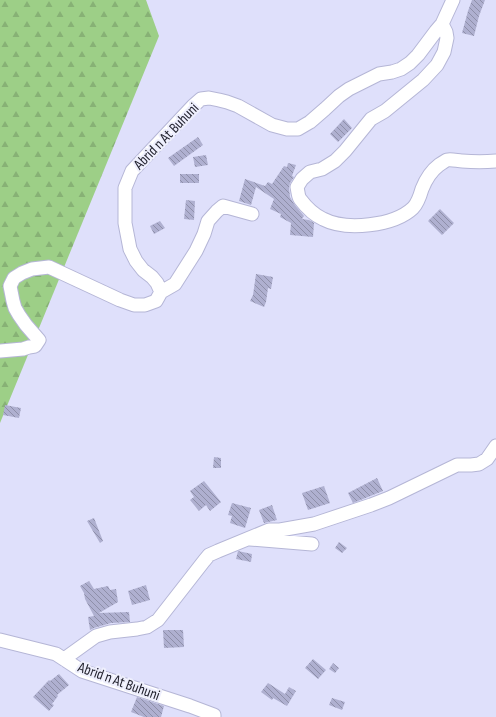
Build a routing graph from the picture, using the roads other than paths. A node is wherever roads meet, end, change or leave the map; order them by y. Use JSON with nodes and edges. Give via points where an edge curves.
{"nodes":[{"id":1,"x":453,"y":0,"type":"edge"},
{"id":2,"x":442,"y":24,"type":"junction"},
{"id":3,"x":496,"y":161,"type":"edge"},
{"id":4,"x":252,"y":214,"type":"dead end"},
{"id":5,"x":161,"y":292,"type":"junction"},
{"id":6,"x":0,"y":351,"type":"edge"},
{"id":7,"x":496,"y":446,"type":"edge"},
{"id":8,"x":246,"y":538,"type":"junction"},
{"id":9,"x":312,"y":544,"type":"dead end"},
{"id":10,"x":0,"y":640,"type":"edge"},
{"id":11,"x":64,"y":659,"type":"junction"},
{"id":12,"x":214,"y":717,"type":"edge"}],
"edges":[{"from":1,"to":2,"type":"street","name":"Abrid n At Buhuni"},
{"from":2,"to":3,"type":"street","via":[[447,38],[444,52],[437,65],[424,80],[398,101],[370,119],[335,161],[322,169],[310,172],[302,179],[297,187],[300,198],[310,210],[324,220],[342,225],[373,225],[387,222],[412,208],[420,197],[429,174],[447,160]]},
{"from":2,"to":5,"type":"street","name":"Abrid n At Buhuni","via":[[410,64],[392,72],[379,74],[349,89],[298,129],[272,125],[238,106],[210,98],[201,99],[193,106],[132,171],[125,188],[125,223],[130,249],[136,261],[157,283]]},
{"from":4,"to":5,"type":"street","via":[[223,206],[216,210],[208,221],[196,251],[175,284]]},
{"from":5,"to":6,"type":"street","via":[[156,301],[134,305],[49,267],[22,273],[14,278],[10,286],[12,301],[22,320],[39,340],[35,346]]},
{"from":7,"to":8,"type":"street","via":[[487,459],[479,464],[457,464],[371,505],[314,524],[269,530]]},
{"from":8,"to":9,"type":"street"},
{"from":8,"to":11,"type":"street","via":[[210,555],[158,620],[147,627],[96,636]]},
{"from":10,"to":11,"type":"street","name":"Abrid n At Buhuni","via":[[56,654]]},
{"from":11,"to":12,"type":"street","name":"Abrid n At Buhuni","via":[[82,670],[190,706]]}]}
